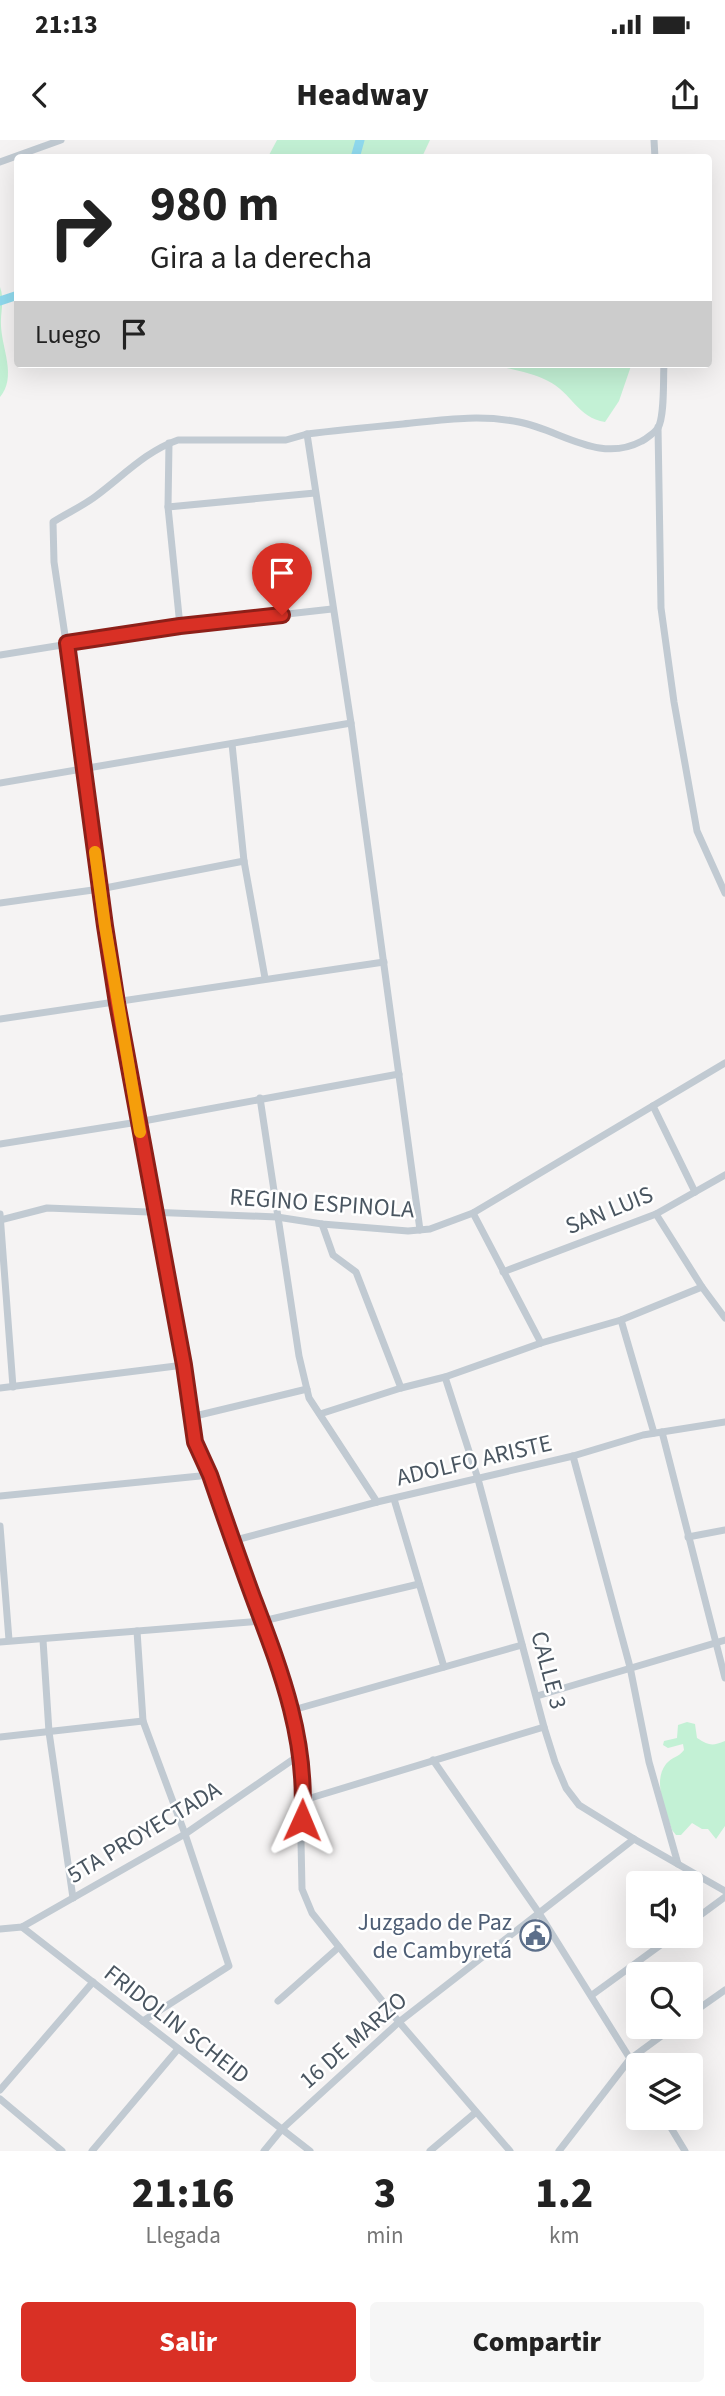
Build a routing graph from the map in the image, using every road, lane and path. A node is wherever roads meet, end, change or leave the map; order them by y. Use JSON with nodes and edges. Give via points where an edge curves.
{"nodes":[{"id":1,"x":61,"y":140,"type":"edge"},
{"id":2,"x":22,"y":154,"type":"edge"},
{"id":3,"x":664,"y":368,"type":"edge"},
{"id":4,"x":658,"y":427,"type":"junction"},
{"id":5,"x":307,"y":434,"type":"junction"},
{"id":6,"x":169,"y":443,"type":"junction"},
{"id":7,"x":315,"y":493,"type":"junction"},
{"id":8,"x":168,"y":507,"type":"junction"},
{"id":9,"x":332,"y":609,"type":"junction"},
{"id":10,"x":180,"y":626,"type":"junction"},
{"id":11,"x":67,"y":643,"type":"junction"},
{"id":12,"x":0,"y":654,"type":"edge"},
{"id":13,"x":351,"y":723,"type":"junction"},
{"id":14,"x":232,"y":744,"type":"junction"},
{"id":15,"x":85,"y":769,"type":"junction"},
{"id":16,"x":0,"y":783,"type":"edge"},
{"id":17,"x":244,"y":861,"type":"junction"},
{"id":18,"x":100,"y":889,"type":"junction"},
{"id":19,"x":725,"y":893,"type":"edge"},
{"id":20,"x":0,"y":903,"type":"edge"},
{"id":21,"x":384,"y":962,"type":"junction"},
{"id":22,"x":265,"y":978,"type":"junction"},
{"id":23,"x":117,"y":1003,"type":"junction"},
{"id":24,"x":0,"y":1019,"type":"edge"},
{"id":25,"x":725,"y":1063,"type":"edge"},
{"id":26,"x":399,"y":1074,"type":"junction"},
{"id":27,"x":260,"y":1098,"type":"junction"},
{"id":28,"x":653,"y":1106,"type":"junction"},
{"id":29,"x":138,"y":1122,"type":"junction"},
{"id":30,"x":0,"y":1144,"type":"edge"},
{"id":31,"x":725,"y":1175,"type":"edge"},
{"id":32,"x":695,"y":1192,"type":"junction"},
{"id":33,"x":154,"y":1212,"type":"junction"},
{"id":34,"x":473,"y":1213,"type":"junction"},
{"id":35,"x":0,"y":1214,"type":"edge"},
{"id":36,"x":656,"y":1214,"type":"junction"},
{"id":37,"x":277,"y":1217,"type":"junction"},
{"id":38,"x":0,"y":1220,"type":"edge"},
{"id":39,"x":322,"y":1224,"type":"junction"},
{"id":40,"x":420,"y":1230,"type":"junction"},
{"id":41,"x":503,"y":1272,"type":"junction"},
{"id":42,"x":702,"y":1287,"type":"junction"},
{"id":43,"x":725,"y":1318,"type":"edge"},
{"id":44,"x":621,"y":1320,"type":"junction"},
{"id":45,"x":541,"y":1343,"type":"junction"},
{"id":46,"x":184,"y":1365,"type":"junction"},
{"id":47,"x":445,"y":1377,"type":"junction"},
{"id":48,"x":13,"y":1387,"type":"junction"},
{"id":49,"x":0,"y":1388,"type":"edge"},
{"id":50,"x":401,"y":1388,"type":"junction"},
{"id":51,"x":307,"y":1389,"type":"junction"},
{"id":52,"x":320,"y":1414,"type":"junction"},
{"id":53,"x":191,"y":1417,"type":"junction"},
{"id":54,"x":725,"y":1422,"type":"edge"},
{"id":55,"x":658,"y":1432,"type":"junction"},
{"id":56,"x":573,"y":1456,"type":"junction"},
{"id":57,"x":210,"y":1475,"type":"junction"},
{"id":58,"x":478,"y":1479,"type":"junction"},
{"id":59,"x":0,"y":1496,"type":"edge"},
{"id":60,"x":394,"y":1499,"type":"junction"},
{"id":61,"x":377,"y":1502,"type":"junction"},
{"id":62,"x":0,"y":1526,"type":"edge"},
{"id":63,"x":725,"y":1530,"type":"edge"},
{"id":64,"x":688,"y":1537,"type":"junction"},
{"id":65,"x":232,"y":1541,"type":"junction"},
{"id":66,"x":419,"y":1584,"type":"junction"},
{"id":67,"x":262,"y":1621,"type":"junction"},
{"id":68,"x":138,"y":1631,"type":"junction"},
{"id":69,"x":9,"y":1640,"type":"junction"},
{"id":70,"x":43,"y":1640,"type":"junction"},
{"id":71,"x":721,"y":1641,"type":"edge"},
{"id":72,"x":0,"y":1642,"type":"edge"},
{"id":73,"x":522,"y":1645,"type":"junction"},
{"id":74,"x":444,"y":1667,"type":"junction"},
{"id":75,"x":630,"y":1667,"type":"junction"},
{"id":76,"x":725,"y":1678,"type":"edge"},
{"id":77,"x":537,"y":1696,"type":"junction"},
{"id":78,"x":293,"y":1710,"type":"junction"},
{"id":79,"x":143,"y":1721,"type":"junction"},
{"id":80,"x":544,"y":1727,"type":"junction"},
{"id":81,"x":49,"y":1732,"type":"junction"},
{"id":82,"x":0,"y":1737,"type":"edge"},
{"id":83,"x":301,"y":1754,"type":"junction"},
{"id":84,"x":433,"y":1760,"type":"junction"},
{"id":85,"x":304,"y":1800,"type":"junction"},
{"id":86,"x":185,"y":1835,"type":"junction"},
{"id":87,"x":634,"y":1839,"type":"junction"},
{"id":88,"x":678,"y":1864,"type":"junction"},
{"id":89,"x":725,"y":1891,"type":"edge"},
{"id":90,"x":725,"y":1897,"type":"edge"},
{"id":91,"x":73,"y":1898,"type":"junction"},
{"id":92,"x":539,"y":1913,"type":"junction"},
{"id":93,"x":703,"y":1913,"type":"edge"},
{"id":94,"x":22,"y":1927,"type":"junction"},
{"id":95,"x":0,"y":1929,"type":"edge"},
{"id":96,"x":339,"y":1947,"type":"junction"},
{"id":97,"x":657,"y":1948,"type":"edge"},
{"id":98,"x":93,"y":1982,"type":"junction"},
{"id":99,"x":725,"y":1990,"type":"edge"},
{"id":100,"x":592,"y":1995,"type":"junction"},
{"id":101,"x":278,"y":2001,"type":"dead end"},
{"id":102,"x":703,"y":2006,"type":"edge"},
{"id":103,"x":143,"y":2021,"type":"junction"},
{"id":104,"x":399,"y":2022,"type":"junction"},
{"id":105,"x":657,"y":2039,"type":"edge"},
{"id":106,"x":178,"y":2049,"type":"junction"},
{"id":107,"x":626,"y":2053,"type":"edge"},
{"id":108,"x":638,"y":2053,"type":"edge"},
{"id":109,"x":626,"y":2064,"type":"edge"},
{"id":110,"x":0,"y":2090,"type":"edge"},
{"id":111,"x":0,"y":2099,"type":"edge"},
{"id":112,"x":475,"y":2113,"type":"junction"},
{"id":113,"x":282,"y":2129,"type":"junction"},
{"id":114,"x":672,"y":2130,"type":"edge"},
{"id":115,"x":62,"y":2151,"type":"edge"},
{"id":116,"x":92,"y":2151,"type":"edge"},
{"id":117,"x":264,"y":2151,"type":"edge"},
{"id":118,"x":310,"y":2151,"type":"edge"},
{"id":119,"x":430,"y":2151,"type":"edge"},
{"id":120,"x":510,"y":2151,"type":"edge"},
{"id":121,"x":559,"y":2151,"type":"edge"},
{"id":122,"x":685,"y":2151,"type":"edge"}],
"edges":[{"from":1,"to":2,"type":"street"},
{"from":3,"to":4,"type":"street"},
{"from":4,"to":5,"type":"street","via":[[645,440],[607,450],[539,426],[487,417]]},
{"from":4,"to":19,"type":"street","via":[[661,608],[674,702],[697,831]]},
{"from":5,"to":6,"type":"street","via":[[286,440]]},
{"from":5,"to":7,"type":"street"},
{"from":6,"to":8,"type":"street"},
{"from":6,"to":11,"type":"street","via":[[53,522],[54,562]]},
{"from":7,"to":8,"type":"street"},
{"from":7,"to":9,"type":"street"},
{"from":8,"to":10,"type":"street"},
{"from":9,"to":10,"type":"street"},
{"from":9,"to":13,"type":"street"},
{"from":10,"to":11,"type":"street"},
{"from":11,"to":12,"type":"street"},
{"from":11,"to":15,"type":"street"},
{"from":13,"to":14,"type":"street"},
{"from":13,"to":21,"type":"street"},
{"from":14,"to":15,"type":"street"},
{"from":14,"to":17,"type":"street"},
{"from":15,"to":16,"type":"street"},
{"from":15,"to":18,"type":"street"},
{"from":17,"to":18,"type":"street"},
{"from":17,"to":22,"type":"street"},
{"from":18,"to":20,"type":"street"},
{"from":18,"to":23,"type":"street"},
{"from":21,"to":22,"type":"street"},
{"from":21,"to":26,"type":"street"},
{"from":22,"to":23,"type":"street"},
{"from":23,"to":24,"type":"street"},
{"from":23,"to":29,"type":"street"},
{"from":25,"to":28,"type":"street","name":"REGINO ESPINOLA"},
{"from":26,"to":27,"type":"street"},
{"from":26,"to":40,"type":"street"},
{"from":27,"to":29,"type":"street"},
{"from":27,"to":37,"type":"street"},
{"from":28,"to":32,"type":"street"},
{"from":28,"to":34,"type":"street","name":"REGINO ESPINOLA"},
{"from":29,"to":30,"type":"street"},
{"from":29,"to":33,"type":"street"},
{"from":31,"to":32,"type":"street","name":"SAN LUIS"},
{"from":32,"to":36,"type":"street","name":"SAN LUIS"},
{"from":33,"to":37,"type":"street","name":"REGINO ESPINOLA"},
{"from":33,"to":38,"type":"street","name":"REGINO ESPINOLA","via":[[47,1208]]},
{"from":33,"to":46,"type":"street"},
{"from":34,"to":40,"type":"street","name":"REGINO ESPINOLA"},
{"from":34,"to":41,"type":"street"},
{"from":35,"to":38,"type":"street"},
{"from":36,"to":41,"type":"street","name":"SAN LUIS"},
{"from":36,"to":42,"type":"street"},
{"from":37,"to":39,"type":"street","name":"REGINO ESPINOLA"},
{"from":37,"to":51,"type":"street"},
{"from":38,"to":48,"type":"street"},
{"from":39,"to":40,"type":"street","name":"REGINO ESPINOLA"},
{"from":39,"to":50,"type":"street","via":[[333,1255],[356,1272]]},
{"from":41,"to":45,"type":"street"},
{"from":42,"to":43,"type":"street"},
{"from":42,"to":44,"type":"street"},
{"from":44,"to":45,"type":"street"},
{"from":44,"to":55,"type":"street"},
{"from":45,"to":47,"type":"street"},
{"from":46,"to":48,"type":"street"},
{"from":46,"to":53,"type":"street"},
{"from":47,"to":50,"type":"street"},
{"from":47,"to":58,"type":"street","name":"CALLE 3"},
{"from":48,"to":49,"type":"street"},
{"from":50,"to":52,"type":"street"},
{"from":51,"to":52,"type":"street"},
{"from":51,"to":53,"type":"street"},
{"from":52,"to":61,"type":"street"},
{"from":53,"to":57,"type":"street","via":[[195,1442]]},
{"from":54,"to":55,"type":"street","name":"ADOLFO ARISTE"},
{"from":55,"to":56,"type":"street","name":"ADOLFO ARISTE"},
{"from":55,"to":64,"type":"street"},
{"from":56,"to":58,"type":"street","name":"ADOLFO ARISTE"},
{"from":56,"to":75,"type":"street"},
{"from":57,"to":59,"type":"street"},
{"from":57,"to":65,"type":"street"},
{"from":58,"to":60,"type":"street","name":"ADOLFO ARISTE"},
{"from":58,"to":73,"type":"street","name":"CALLE 3"},
{"from":60,"to":61,"type":"street","name":"ADOLFO ARISTE"},
{"from":60,"to":66,"type":"street"},
{"from":61,"to":65,"type":"street","name":"ADOLFO ARISTE"},
{"from":62,"to":69,"type":"street"},
{"from":63,"to":64,"type":"street"},
{"from":64,"to":71,"type":"street"},
{"from":65,"to":67,"type":"street"},
{"from":66,"to":67,"type":"street"},
{"from":66,"to":74,"type":"street"},
{"from":67,"to":68,"type":"street"},
{"from":67,"to":78,"type":"street"},
{"from":68,"to":70,"type":"street"},
{"from":68,"to":79,"type":"street"},
{"from":69,"to":70,"type":"street"},
{"from":69,"to":72,"type":"street"},
{"from":70,"to":81,"type":"street"},
{"from":71,"to":75,"type":"street"},
{"from":71,"to":76,"type":"street"},
{"from":73,"to":74,"type":"street"},
{"from":73,"to":77,"type":"street","name":"CALLE 3"},
{"from":74,"to":78,"type":"street"},
{"from":75,"to":77,"type":"street"},
{"from":75,"to":88,"type":"street","via":[[649,1762]]},
{"from":77,"to":80,"type":"street","name":"CALLE 3"},
{"from":78,"to":83,"type":"street"},
{"from":79,"to":81,"type":"street"},
{"from":79,"to":86,"type":"street"},
{"from":80,"to":84,"type":"street"},
{"from":80,"to":87,"type":"street","name":"CALLE 3","via":[[558,1771],[579,1805]]},
{"from":81,"to":82,"type":"street"},
{"from":81,"to":91,"type":"street"},
{"from":83,"to":85,"type":"street"},
{"from":83,"to":86,"type":"street","name":"5TA PROYECTADA"},
{"from":84,"to":85,"type":"street"},
{"from":84,"to":92,"type":"street"},
{"from":85,"to":96,"type":"street","via":[[302,1889],[312,1913]]},
{"from":86,"to":91,"type":"street","name":"5TA PROYECTADA"},
{"from":86,"to":103,"type":"street","via":[[229,1966]]},
{"from":87,"to":88,"type":"street","name":"CALLE 3"},
{"from":87,"to":92,"type":"street","name":"16 DE MARZO"},
{"from":88,"to":89,"type":"street","name":"CALLE 3"},
{"from":90,"to":93,"type":"street"},
{"from":91,"to":94,"type":"street","name":"5TA PROYECTADA"},
{"from":92,"to":100,"type":"street"},
{"from":92,"to":104,"type":"street","name":"16 DE MARZO"},
{"from":94,"to":95,"type":"street","name":"5TA PROYECTADA"},
{"from":94,"to":98,"type":"street","name":"FRIDOLIN SCHEID"},
{"from":96,"to":101,"type":"street"},
{"from":96,"to":104,"type":"street"},
{"from":97,"to":100,"type":"street"},
{"from":98,"to":103,"type":"street","name":"FRIDOLIN SCHEID"},
{"from":98,"to":110,"type":"street"},
{"from":99,"to":102,"type":"street"},
{"from":100,"to":107,"type":"street"},
{"from":103,"to":106,"type":"street","name":"FRIDOLIN SCHEID"},
{"from":104,"to":112,"type":"street"},
{"from":104,"to":113,"type":"street","name":"16 DE MARZO"},
{"from":105,"to":108,"type":"street"},
{"from":106,"to":113,"type":"street","name":"FRIDOLIN SCHEID"},
{"from":106,"to":116,"type":"street"},
{"from":109,"to":121,"type":"street"},
{"from":111,"to":115,"type":"street"},
{"from":112,"to":119,"type":"street"},
{"from":112,"to":120,"type":"street"},
{"from":113,"to":117,"type":"street","name":"16 DE MARZO"},
{"from":113,"to":118,"type":"street","name":"FRIDOLIN SCHEID"},
{"from":114,"to":122,"type":"street"}]}
